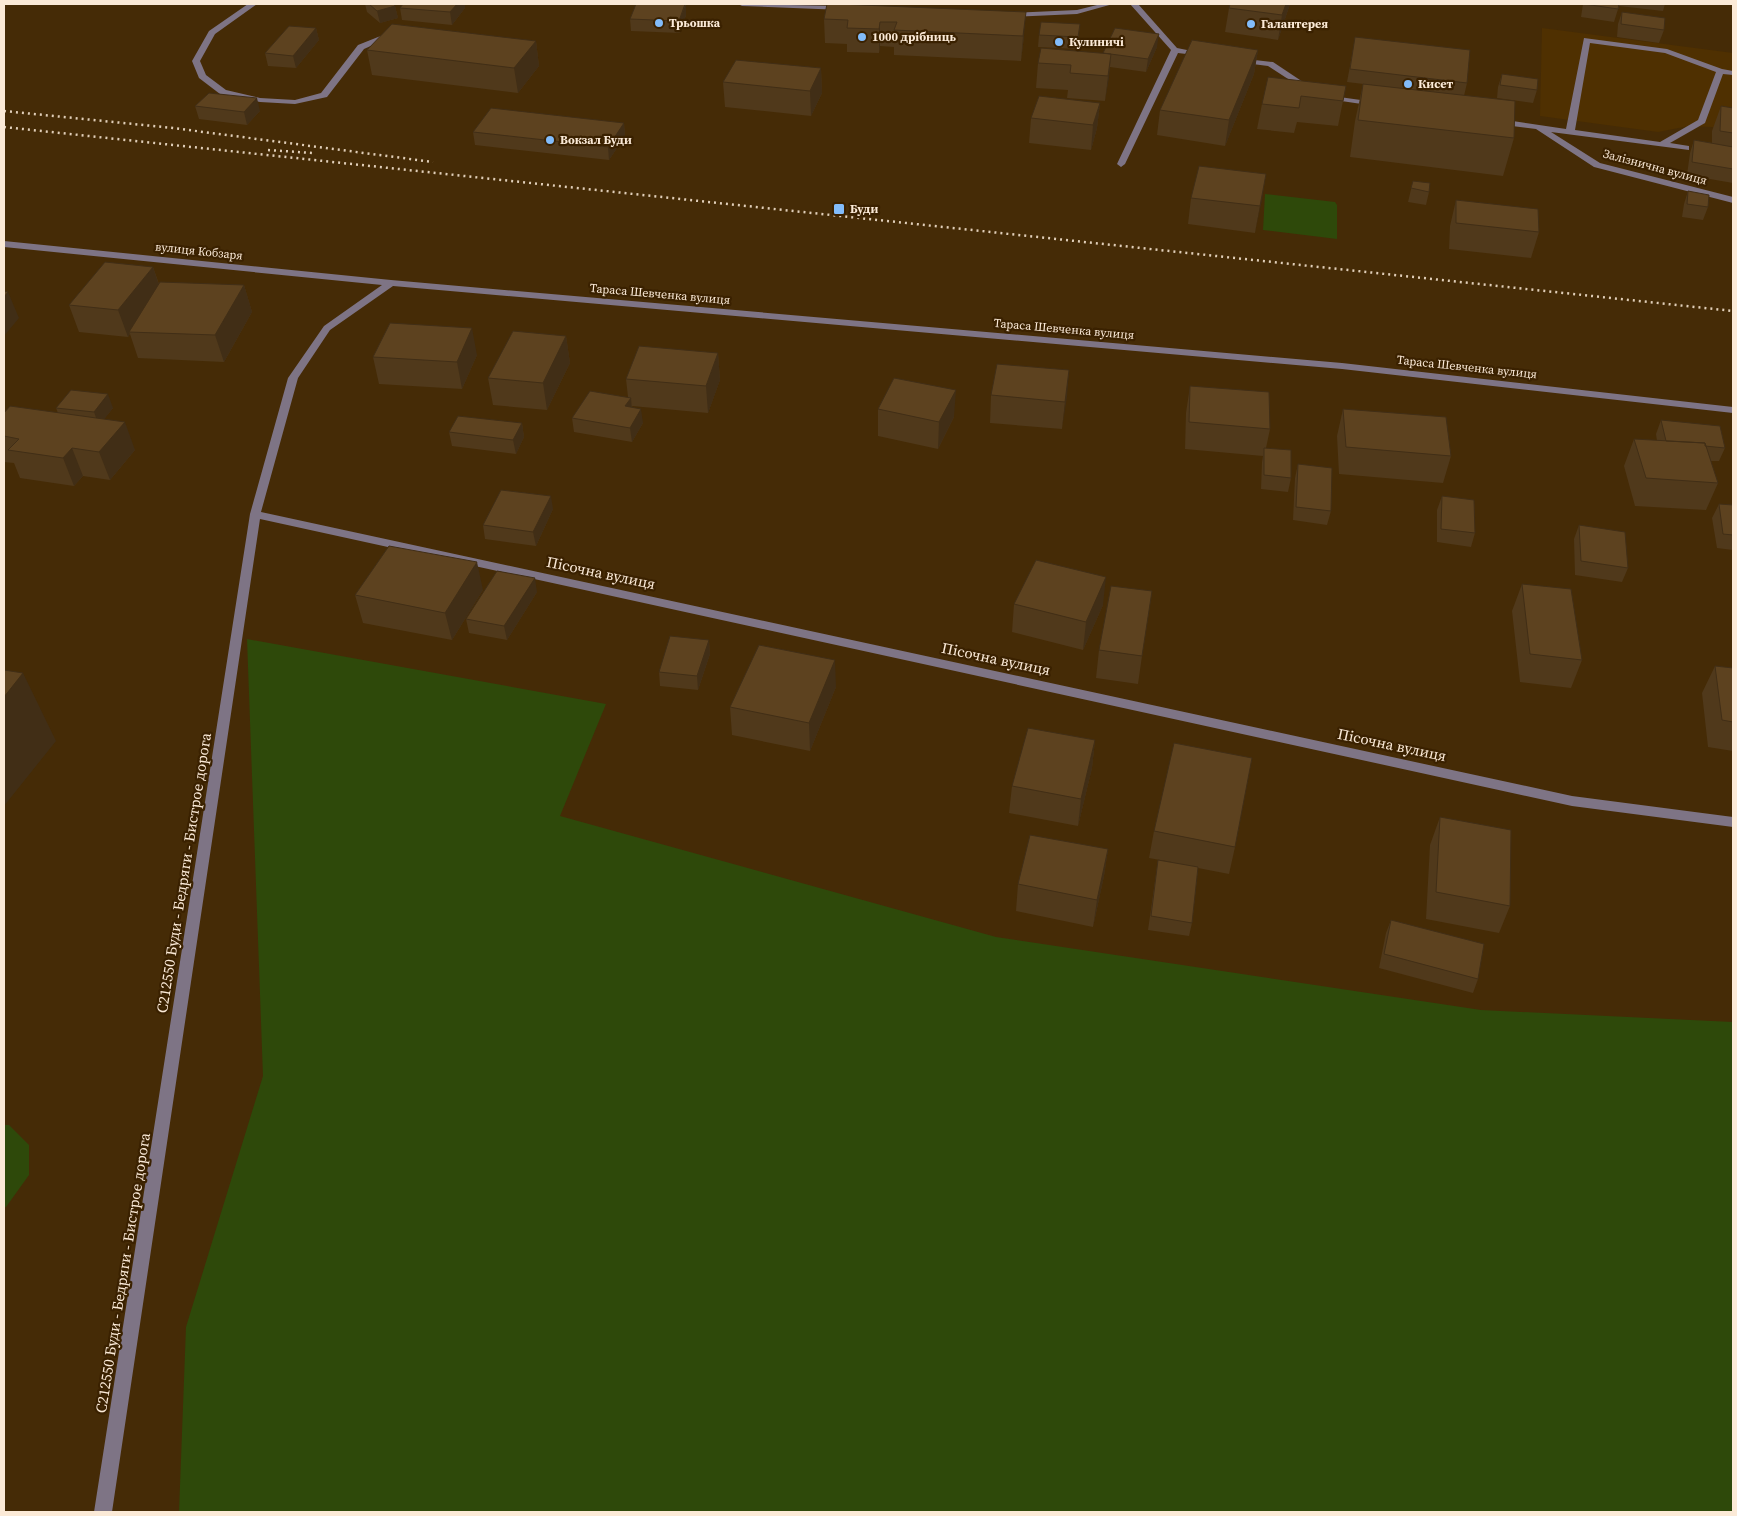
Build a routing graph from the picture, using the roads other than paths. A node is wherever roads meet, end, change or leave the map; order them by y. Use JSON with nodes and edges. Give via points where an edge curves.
{"nodes":[{"id":1,"x":253,"y":4,"type":"edge"},
{"id":2,"x":742,"y":4,"type":"edge"},
{"id":3,"x":1109,"y":4,"type":"edge"},
{"id":4,"x":1134,"y":4,"type":"edge"},
{"id":5,"x":856,"y":9,"type":"edge"},
{"id":6,"x":1003,"y":15,"type":"edge"},
{"id":7,"x":400,"y":32,"type":"edge"},
{"id":8,"x":1175,"y":50,"type":"junction"},
{"id":9,"x":1213,"y":56,"type":"edge"},
{"id":10,"x":1232,"y":58,"type":"edge"},
{"id":11,"x":1720,"y":71,"type":"junction"},
{"id":12,"x":1733,"y":73,"type":"edge"},
{"id":13,"x":1386,"y":106,"type":"edge"},
{"id":14,"x":1491,"y":121,"type":"edge"},
{"id":15,"x":1538,"y":128,"type":"junction"},
{"id":16,"x":1570,"y":132,"type":"junction"},
{"id":17,"x":1661,"y":145,"type":"junction"},
{"id":18,"x":1686,"y":148,"type":"dead end"},
{"id":19,"x":1121,"y":164,"type":"dead end"},
{"id":20,"x":1733,"y":200,"type":"edge"},
{"id":21,"x":4,"y":244,"type":"edge"},
{"id":22,"x":391,"y":283,"type":"junction"},
{"id":23,"x":1733,"y":410,"type":"edge"},
{"id":24,"x":255,"y":514,"type":"junction"},
{"id":25,"x":1733,"y":822,"type":"edge"},
{"id":26,"x":104,"y":1512,"type":"edge"}],
"edges":[{"from":1,"to":7,"type":"street","via":[[212,33],[196,61],[202,76],[223,92],[260,100],[295,102],[324,95],[361,47]]},
{"from":2,"to":5,"type":"street"},
{"from":3,"to":6,"type":"street","via":[[1077,12]]},
{"from":4,"to":8,"type":"street"},
{"from":8,"to":9,"type":"street"},
{"from":8,"to":19,"type":"street"},
{"from":10,"to":13,"type":"street","via":[[1270,64],[1319,96]]},
{"from":11,"to":12,"type":"street"},
{"from":11,"to":16,"type":"street","via":[[1667,51],[1587,40]]},
{"from":11,"to":17,"type":"street","via":[[1702,121]]},
{"from":14,"to":15,"type":"street","name":"Залізнична вулиця"},
{"from":15,"to":16,"type":"street"},
{"from":15,"to":20,"type":"street","name":"Залізнична вулиця","via":[[1597,165]]},
{"from":16,"to":17,"type":"street"},
{"from":17,"to":18,"type":"street"},
{"from":21,"to":22,"type":"street","name":"вулиця Кобзаря"},
{"from":22,"to":23,"type":"street","name":"Тараса Шевченка вулиця","via":[[1342,366]]},
{"from":22,"to":24,"type":"street","name":"С212550 Буди - Бедряги - Бистрое дорога","via":[[328,328],[293,378]]},
{"from":24,"to":25,"type":"street","name":"Пісочна вулиця","via":[[1572,801]]},
{"from":24,"to":26,"type":"street","name":"С212550 Буди - Бедряги - Бистрое дорога"}]}
